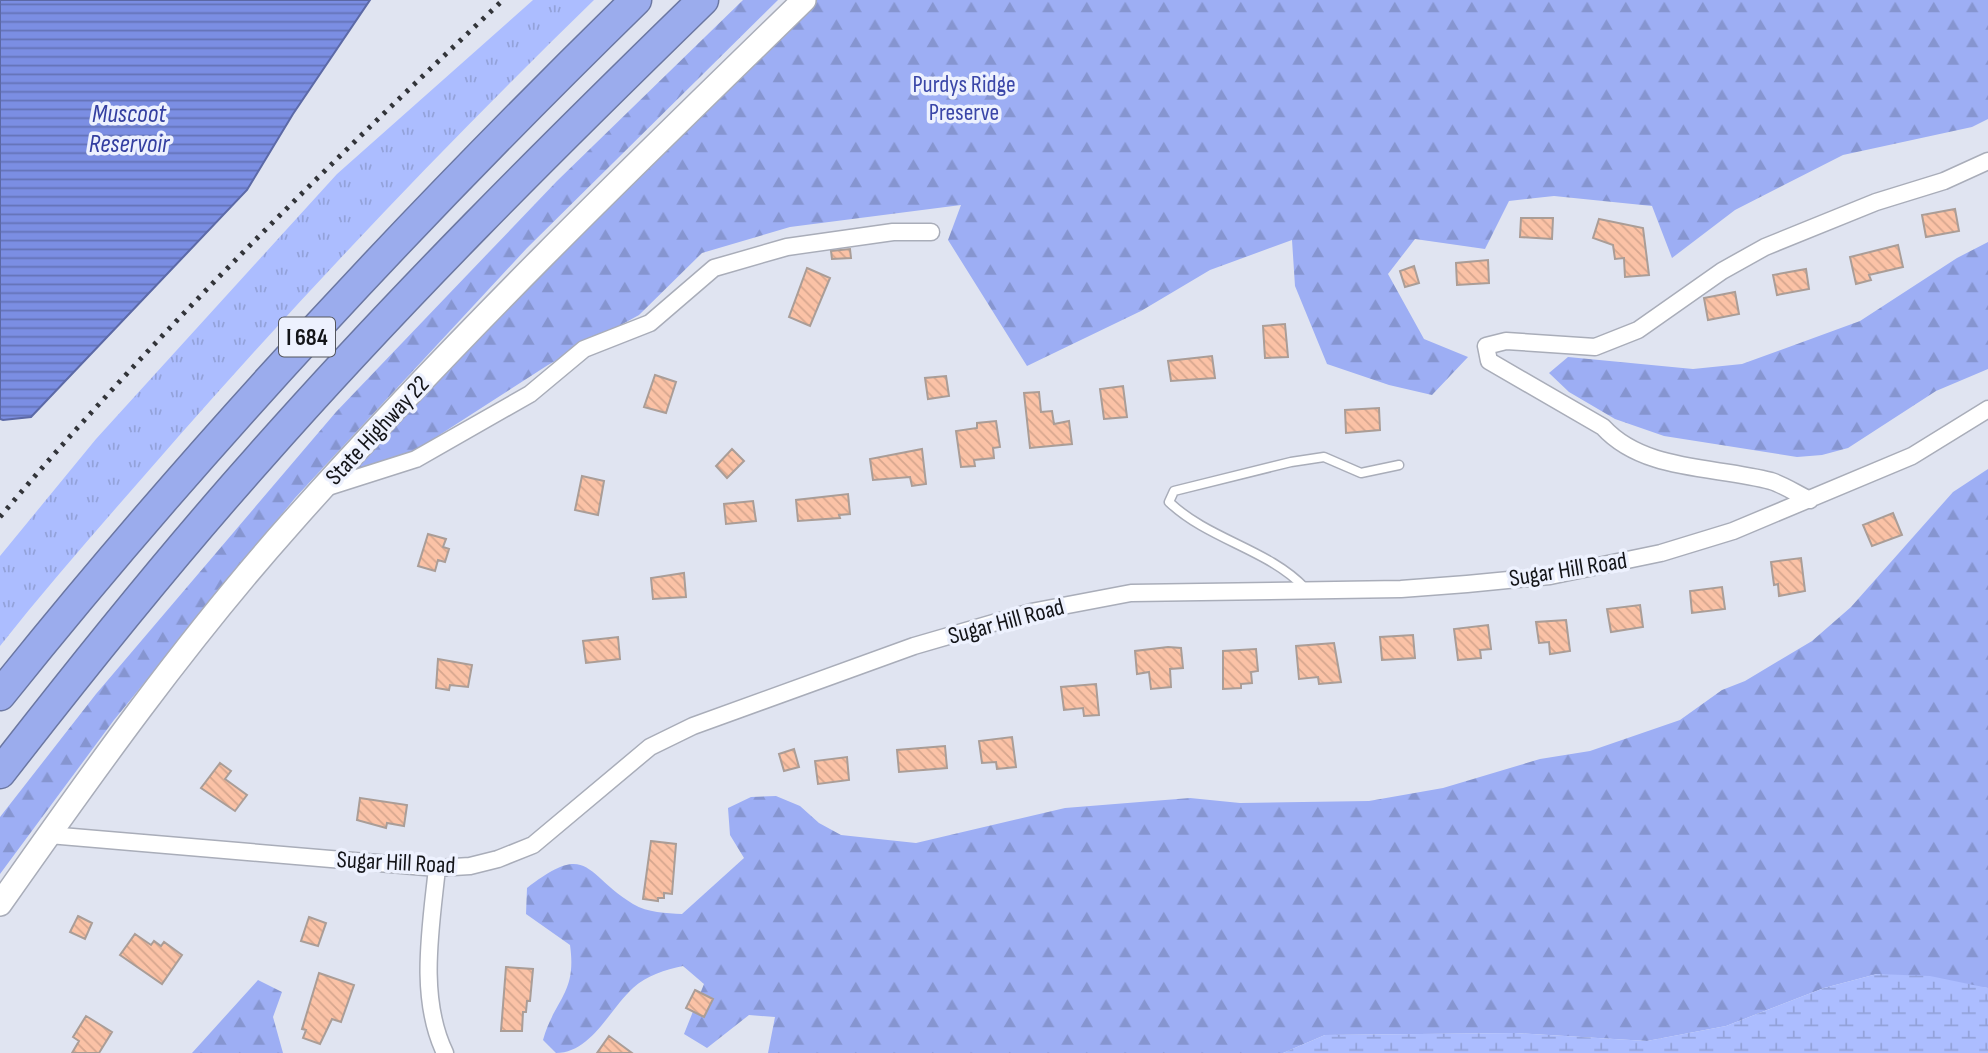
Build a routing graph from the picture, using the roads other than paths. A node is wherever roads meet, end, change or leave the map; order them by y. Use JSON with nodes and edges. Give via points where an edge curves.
{"nodes":[{"id":1,"x":636,"y":0,"type":"edge"},
{"id":2,"x":703,"y":0,"type":"edge"},
{"id":3,"x":804,"y":0,"type":"edge"},
{"id":4,"x":1988,"y":162,"type":"edge"},
{"id":5,"x":931,"y":232,"type":"dead end"},
{"id":6,"x":1988,"y":409,"type":"edge"},
{"id":7,"x":1399,"y":465,"type":"dead end"},
{"id":8,"x":322,"y":489,"type":"junction"},
{"id":9,"x":1810,"y":500,"type":"junction"},
{"id":10,"x":1307,"y":590,"type":"junction"},
{"id":11,"x":0,"y":695,"type":"edge"},
{"id":12,"x":0,"y":773,"type":"edge"},
{"id":13,"x":48,"y":835,"type":"junction"},
{"id":14,"x":437,"y":868,"type":"junction"},
{"id":15,"x":0,"y":904,"type":"edge"},
{"id":16,"x":445,"y":1053,"type":"edge"}],
"edges":[{"from":1,"to":11,"type":"highway","number":"I 684","via":[[483,151],[224,426]]},
{"from":2,"to":12,"type":"highway","number":"I 684","via":[[448,254],[259,458],[96,650]]},
{"from":3,"to":8,"type":"main road","name":"State Highway 22","via":[[572,227]]},
{"from":4,"to":9,"type":"street","via":[[1765,247],[1638,330],[1595,347],[1506,341],[1486,346],[1489,361],[1603,427],[1618,443],[1656,459],[1773,481]]},
{"from":5,"to":8,"type":"street","via":[[893,232],[787,247],[714,268],[650,323],[584,349],[530,394],[416,458]]},
{"from":6,"to":9,"type":"street","name":"Sugar Hill Road","via":[[1912,456]]},
{"from":7,"to":10,"type":"lane","via":[[1361,473],[1324,457],[1174,491],[1169,502],[1185,518],[1289,571]]},
{"from":8,"to":13,"type":"main road","name":"State Highway 22","via":[[155,690]]},
{"from":9,"to":10,"type":"street","name":"Sugar Hill Road","via":[[1661,553],[1550,576],[1401,589]]},
{"from":10,"to":14,"type":"street","name":"Sugar Hill Road","via":[[1106,596],[914,646],[693,726],[650,747],[533,845],[470,866]]},
{"from":13,"to":14,"type":"street","name":"Sugar Hill Road"},
{"from":13,"to":15,"type":"main road","name":"State Highway 22"},
{"from":14,"to":16,"type":"street","via":[[430,988],[436,1035]]}]}
